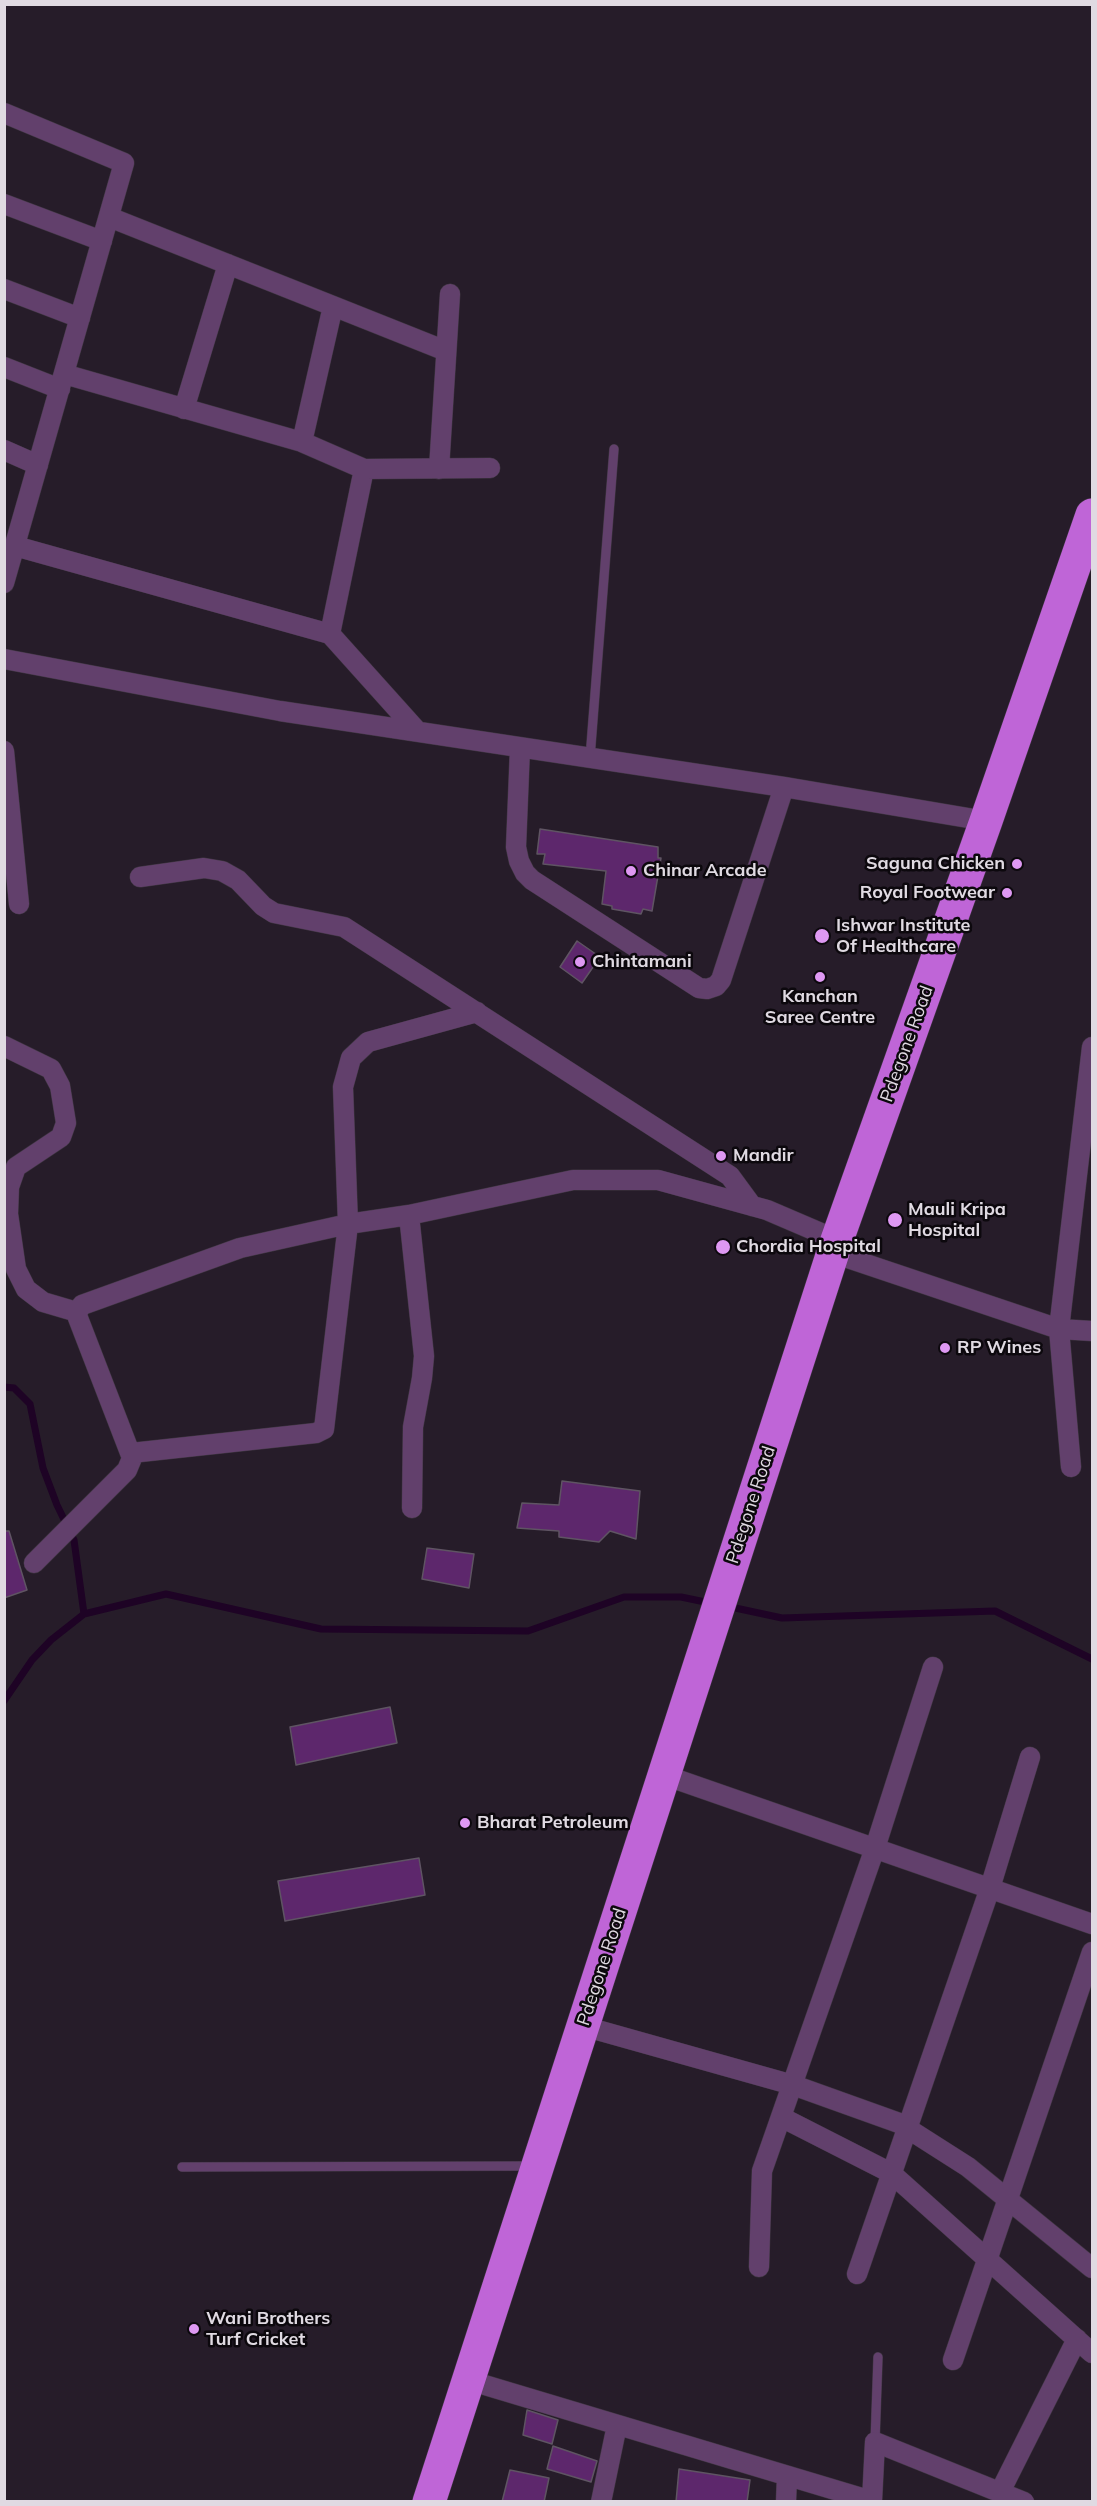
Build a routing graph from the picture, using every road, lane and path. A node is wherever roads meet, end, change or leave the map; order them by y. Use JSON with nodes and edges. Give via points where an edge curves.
{"nodes":[{"id":1,"x":4,"y":113,"type":"edge"},
{"id":2,"x":4,"y":204,"type":"edge"},
{"id":3,"x":109,"y":217,"type":"junction"},
{"id":4,"x":102,"y":241,"type":"junction"},
{"id":5,"x":228,"y":264,"type":"junction"},
{"id":6,"x":4,"y":289,"type":"edge"},
{"id":7,"x":450,"y":294,"type":"dead end"},
{"id":8,"x":333,"y":306,"type":"junction"},
{"id":9,"x":80,"y":318,"type":"junction"},
{"id":10,"x":446,"y":351,"type":"junction"},
{"id":11,"x":4,"y":367,"type":"edge"},
{"id":12,"x":62,"y":382,"type":"junction"},
{"id":13,"x":184,"y":409,"type":"junction"},
{"id":14,"x":302,"y":442,"type":"junction"},
{"id":15,"x":614,"y":449,"type":"dead end"},
{"id":16,"x":4,"y":450,"type":"edge"},
{"id":17,"x":38,"y":465,"type":"junction"},
{"id":18,"x":490,"y":468,"type":"dead end"},
{"id":19,"x":364,"y":469,"type":"junction"},
{"id":20,"x":439,"y":469,"type":"junction"},
{"id":21,"x":1092,"y":515,"type":"edge"},
{"id":22,"x":15,"y":546,"type":"junction"},
{"id":23,"x":4,"y":583,"type":"edge"},
{"id":24,"x":330,"y":634,"type":"junction"},
{"id":25,"x":4,"y":659,"type":"edge"},
{"id":26,"x":418,"y":732,"type":"junction"},
{"id":27,"x":520,"y":748,"type":"junction"},
{"id":28,"x":4,"y":751,"type":"edge"},
{"id":29,"x":590,"y":758,"type":"junction"},
{"id":30,"x":784,"y":787,"type":"junction"},
{"id":31,"x":986,"y":821,"type":"junction"},
{"id":32,"x":140,"y":877,"type":"dead end"},
{"id":33,"x":19,"y":904,"type":"dead end"},
{"id":34,"x":477,"y":1012,"type":"junction"},
{"id":35,"x":4,"y":1046,"type":"edge"},
{"id":36,"x":1092,"y":1047,"type":"edge"},
{"id":37,"x":752,"y":1206,"type":"junction"},
{"id":38,"x":409,"y":1215,"type":"junction"},
{"id":39,"x":348,"y":1224,"type":"junction"},
{"id":40,"x":835,"y":1246,"type":"junction"},
{"id":41,"x":77,"y":1312,"type":"junction"},
{"id":42,"x":1059,"y":1329,"type":"junction"},
{"id":43,"x":1092,"y":1331,"type":"edge"},
{"id":44,"x":131,"y":1453,"type":"junction"},
{"id":45,"x":1071,"y":1467,"type":"dead end"},
{"id":46,"x":412,"y":1508,"type":"dead end"},
{"id":47,"x":34,"y":1563,"type":"dead end"},
{"id":48,"x":933,"y":1667,"type":"dead end"},
{"id":49,"x":1030,"y":1757,"type":"dead end"},
{"id":50,"x":664,"y":1775,"type":"junction"},
{"id":51,"x":875,"y":1848,"type":"junction"},
{"id":52,"x":990,"y":1888,"type":"junction"},
{"id":53,"x":1092,"y":1924,"type":"edge"},
{"id":54,"x":1092,"y":1952,"type":"edge"},
{"id":55,"x":583,"y":2026,"type":"junction"},
{"id":56,"x":793,"y":2085,"type":"junction"},
{"id":57,"x":781,"y":2117,"type":"junction"},
{"id":58,"x":906,"y":2127,"type":"junction"},
{"id":59,"x":537,"y":2166,"type":"junction"},
{"id":60,"x":182,"y":2167,"type":"dead end"},
{"id":61,"x":891,"y":2173,"type":"junction"},
{"id":62,"x":1009,"y":2200,"type":"junction"},
{"id":63,"x":988,"y":2259,"type":"junction"},
{"id":64,"x":759,"y":2267,"type":"dead end"},
{"id":65,"x":1092,"y":2268,"type":"edge"},
{"id":66,"x":857,"y":2274,"type":"dead end"},
{"id":67,"x":1077,"y":2339,"type":"junction"},
{"id":68,"x":1092,"y":2353,"type":"edge"},
{"id":69,"x":878,"y":2356,"type":"dead end"},
{"id":70,"x":953,"y":2360,"type":"dead end"},
{"id":71,"x":468,"y":2380,"type":"junction"},
{"id":72,"x":617,"y":2425,"type":"junction"},
{"id":73,"x":875,"y":2442,"type":"junction"},
{"id":74,"x":787,"y":2476,"type":"junction"},
{"id":75,"x":1000,"y":2492,"type":"junction"},
{"id":76,"x":429,"y":2502,"type":"edge"},
{"id":77,"x":601,"y":2502,"type":"edge"},
{"id":78,"x":786,"y":2502,"type":"edge"},
{"id":79,"x":1024,"y":2502,"type":"edge"}],
"edges":[{"from":1,"to":3,"type":"street","via":[[124,164]]},
{"from":2,"to":4,"type":"street"},
{"from":3,"to":4,"type":"street"},
{"from":3,"to":5,"type":"street"},
{"from":4,"to":9,"type":"street"},
{"from":5,"to":8,"type":"street"},
{"from":5,"to":13,"type":"street"},
{"from":6,"to":9,"type":"street"},
{"from":7,"to":10,"type":"street"},
{"from":8,"to":10,"type":"street"},
{"from":8,"to":14,"type":"street"},
{"from":9,"to":12,"type":"street"},
{"from":10,"to":20,"type":"street"},
{"from":11,"to":12,"type":"street"},
{"from":12,"to":13,"type":"street"},
{"from":12,"to":17,"type":"street"},
{"from":13,"to":14,"type":"street"},
{"from":14,"to":19,"type":"street"},
{"from":15,"to":29,"type":"lane"},
{"from":16,"to":17,"type":"street"},
{"from":17,"to":22,"type":"street"},
{"from":18,"to":20,"type":"street"},
{"from":19,"to":20,"type":"street"},
{"from":19,"to":24,"type":"street"},
{"from":21,"to":31,"type":"highway","name":"Pdegone Road"},
{"from":22,"to":23,"type":"street"},
{"from":22,"to":24,"type":"street"},
{"from":24,"to":26,"type":"street"},
{"from":25,"to":26,"type":"street","via":[[280,711]]},
{"from":26,"to":27,"type":"street"},
{"from":27,"to":29,"type":"street"},
{"from":27,"to":30,"type":"street","via":[[516,847],[525,873],[699,988],[716,986],[721,980]]},
{"from":28,"to":33,"type":"street"},
{"from":29,"to":30,"type":"street"},
{"from":30,"to":31,"type":"street"},
{"from":31,"to":40,"type":"highway","name":"Pdegone Road"},
{"from":32,"to":34,"type":"street","via":[[204,868],[222,871],[238,880],[274,913],[344,927]]},
{"from":34,"to":37,"type":"street","via":[[730,1176]]},
{"from":34,"to":39,"type":"street","via":[[368,1042],[351,1058],[343,1087]]},
{"from":35,"to":41,"type":"street","via":[[51,1069],[60,1086],[66,1123],[61,1137],[16,1167],[9,1186],[8,1214],[16,1269],[26,1289],[43,1302]]},
{"from":36,"to":42,"type":"street"},
{"from":37,"to":38,"type":"street","via":[[658,1180],[573,1180]]},
{"from":37,"to":40,"type":"street"},
{"from":38,"to":39,"type":"street"},
{"from":38,"to":46,"type":"street","via":[[424,1356],[413,1427]]},
{"from":39,"to":41,"type":"street","via":[[240,1248],[82,1305]]},
{"from":39,"to":44,"type":"street","via":[[324,1429]]},
{"from":40,"to":42,"type":"street"},
{"from":40,"to":50,"type":"highway","name":"Pdegone Road"},
{"from":41,"to":44,"type":"street"},
{"from":42,"to":43,"type":"street"},
{"from":42,"to":45,"type":"street"},
{"from":44,"to":47,"type":"street","via":[[128,1470]]},
{"from":48,"to":51,"type":"street"},
{"from":49,"to":52,"type":"street"},
{"from":50,"to":51,"type":"street"},
{"from":50,"to":55,"type":"highway","name":"Pdegone Road"},
{"from":51,"to":52,"type":"street"},
{"from":51,"to":56,"type":"street"},
{"from":52,"to":53,"type":"street"},
{"from":52,"to":58,"type":"street"},
{"from":54,"to":62,"type":"street"},
{"from":55,"to":56,"type":"street"},
{"from":55,"to":59,"type":"highway","name":"Pdegone Road"},
{"from":56,"to":57,"type":"street"},
{"from":56,"to":58,"type":"street"},
{"from":57,"to":61,"type":"street"},
{"from":57,"to":64,"type":"street","via":[[762,2171]]},
{"from":58,"to":61,"type":"street"},
{"from":58,"to":62,"type":"street","via":[[968,2167]]},
{"from":59,"to":60,"type":"lane"},
{"from":59,"to":71,"type":"highway","name":"Pdegone Road"},
{"from":61,"to":63,"type":"street"},
{"from":61,"to":66,"type":"street"},
{"from":62,"to":63,"type":"street"},
{"from":62,"to":65,"type":"street"},
{"from":63,"to":67,"type":"street"},
{"from":63,"to":70,"type":"street"},
{"from":67,"to":68,"type":"street"},
{"from":67,"to":75,"type":"street"},
{"from":69,"to":73,"type":"lane"},
{"from":71,"to":72,"type":"street"},
{"from":71,"to":76,"type":"highway","name":"Pdegone Road"},
{"from":72,"to":74,"type":"street"},
{"from":72,"to":77,"type":"street"},
{"from":73,"to":74,"type":"street","via":[[872,2501]]},
{"from":73,"to":75,"type":"street"},
{"from":74,"to":78,"type":"street"},
{"from":75,"to":79,"type":"street"}]}
